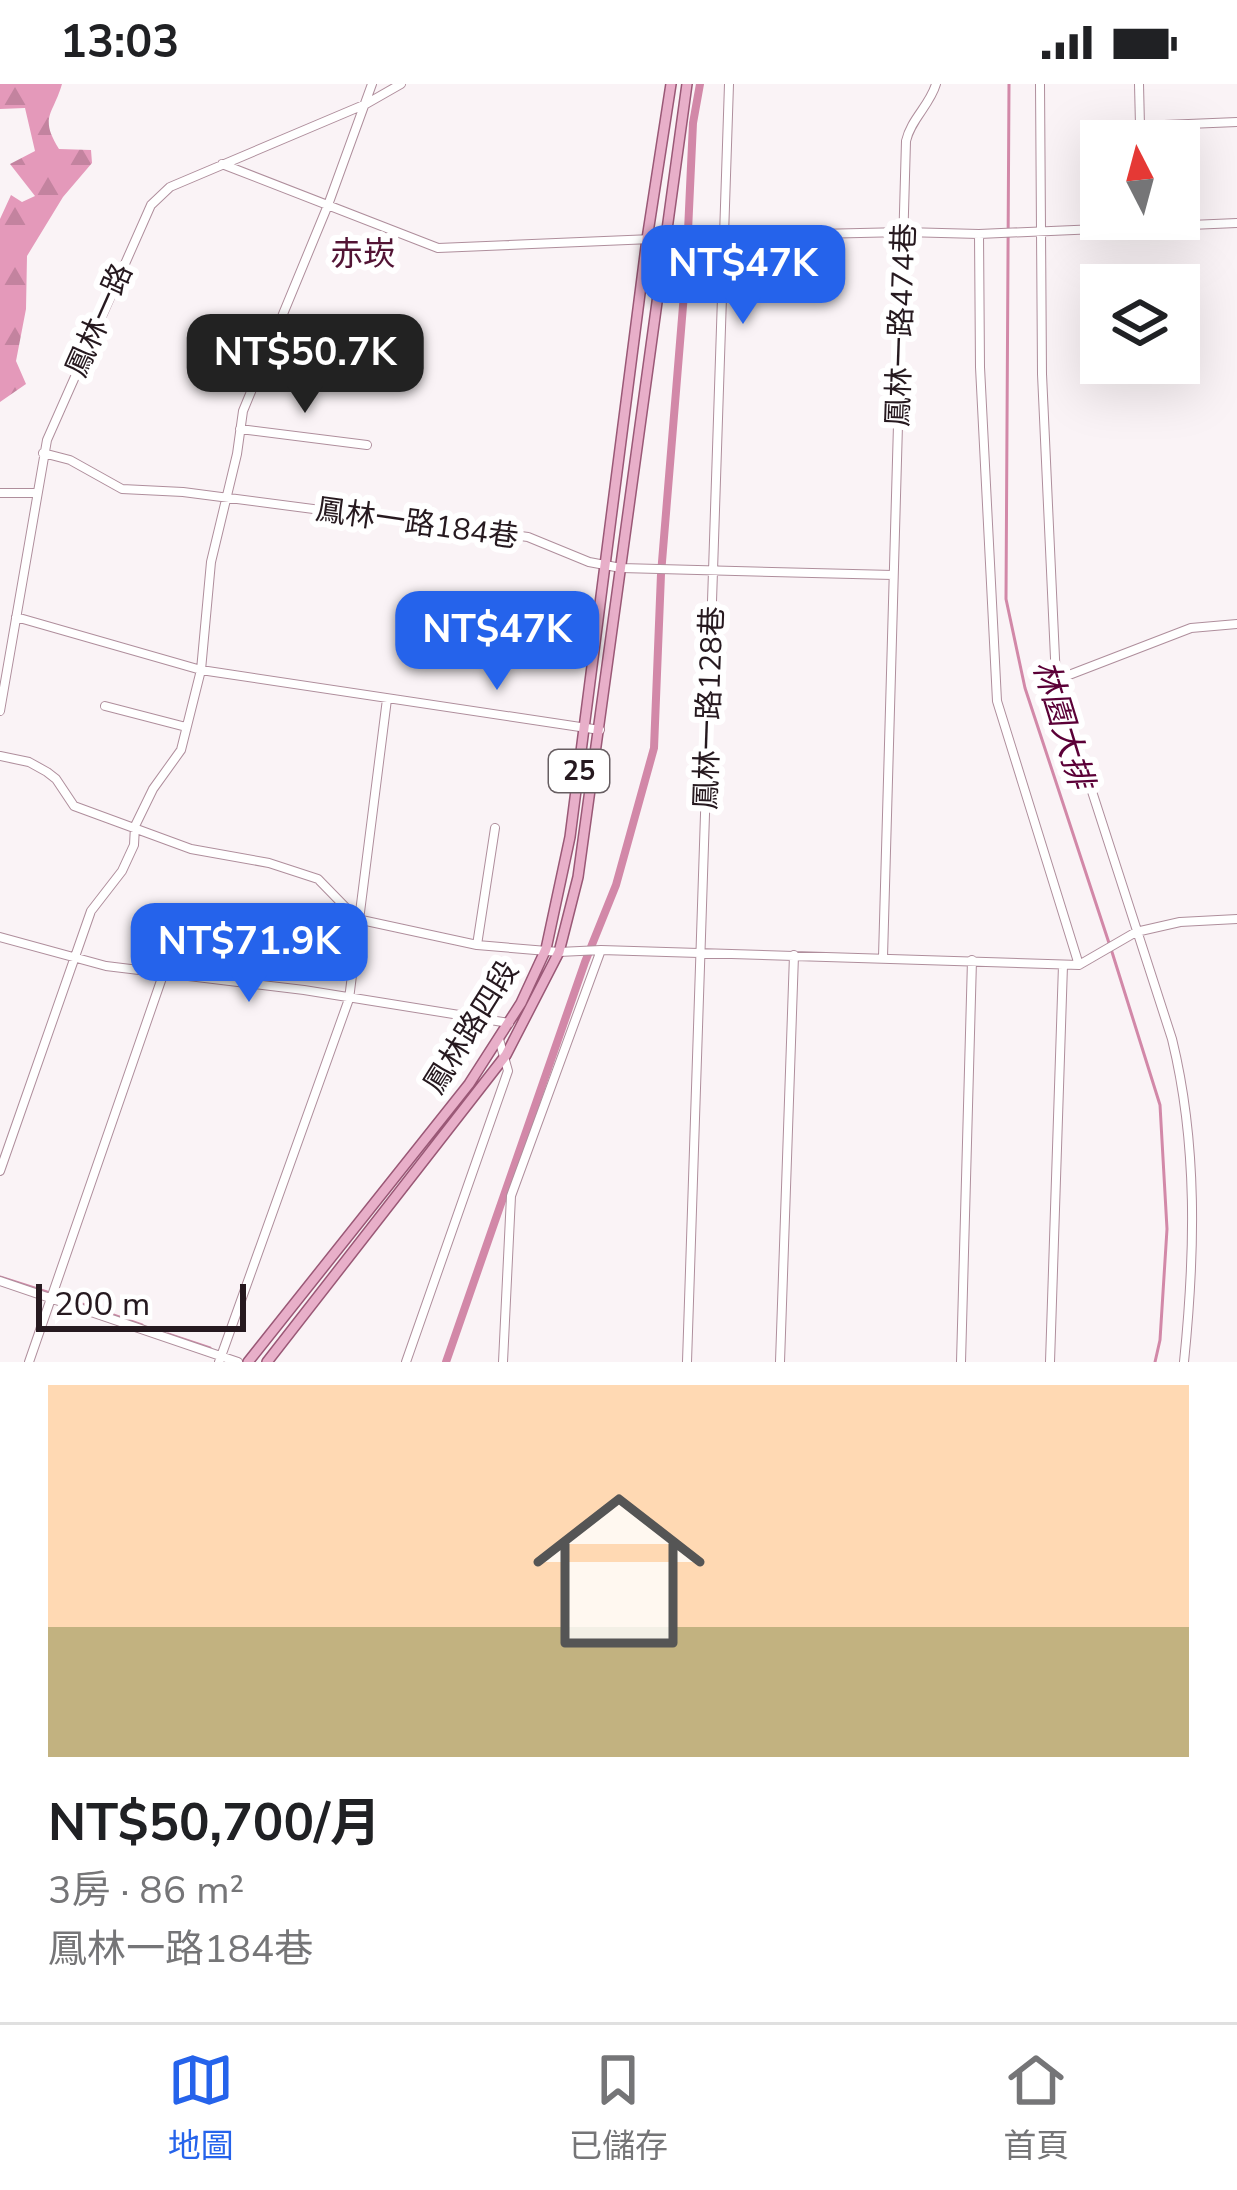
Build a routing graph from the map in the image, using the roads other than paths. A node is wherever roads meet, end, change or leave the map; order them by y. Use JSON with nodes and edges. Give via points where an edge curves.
{"nodes":[{"id":1,"x":373,"y":84,"type":"edge"},
{"id":2,"x":400,"y":84,"type":"edge"},
{"id":3,"x":671,"y":84,"type":"edge"},
{"id":4,"x":687,"y":84,"type":"edge"},
{"id":5,"x":729,"y":84,"type":"edge"},
{"id":6,"x":936,"y":84,"type":"edge"},
{"id":7,"x":1040,"y":84,"type":"edge"},
{"id":8,"x":1139,"y":84,"type":"edge"},
{"id":9,"x":366,"y":104,"type":"junction"},
{"id":10,"x":1139,"y":120,"type":"edge"},
{"id":11,"x":1237,"y":122,"type":"edge"},
{"id":12,"x":1200,"y":124,"type":"edge"},
{"id":13,"x":222,"y":164,"type":"junction"},
{"id":14,"x":328,"y":205,"type":"junction"},
{"id":15,"x":1200,"y":223,"type":"edge"},
{"id":16,"x":1237,"y":223,"type":"edge"},
{"id":17,"x":1080,"y":228,"type":"edge"},
{"id":18,"x":904,"y":232,"type":"junction"},
{"id":19,"x":1039,"y":232,"type":"junction"},
{"id":20,"x":982,"y":234,"type":"junction"},
{"id":21,"x":724,"y":236,"type":"junction"},
{"id":22,"x":647,"y":239,"type":"junction"},
{"id":23,"x":663,"y":241,"type":"junction"},
{"id":24,"x":268,"y":345,"type":"junction"},
{"id":25,"x":309,"y":363,"type":"dead end"},
{"id":26,"x":240,"y":429,"type":"junction"},
{"id":27,"x":367,"y":445,"type":"dead end"},
{"id":28,"x":44,"y":453,"type":"junction"},
{"id":29,"x":0,"y":493,"type":"edge"},
{"id":30,"x":37,"y":493,"type":"junction"},
{"id":31,"x":224,"y":497,"type":"junction"},
{"id":32,"x":606,"y":566,"type":"junction"},
{"id":33,"x":621,"y":568,"type":"junction"},
{"id":34,"x":713,"y":569,"type":"junction"},
{"id":35,"x":893,"y":575,"type":"junction"},
{"id":36,"x":16,"y":617,"type":"junction"},
{"id":37,"x":1237,"y":624,"type":"edge"},
{"id":38,"x":202,"y":670,"type":"junction"},
{"id":39,"x":1056,"y":680,"type":"junction"},
{"id":40,"x":387,"y":699,"type":"junction"},
{"id":41,"x":105,"y":706,"type":"dead end"},
{"id":42,"x":0,"y":711,"type":"edge"},
{"id":43,"x":586,"y":727,"type":"junction"},
{"id":44,"x":186,"y":728,"type":"junction"},
{"id":45,"x":600,"y":730,"type":"junction"},
{"id":46,"x":0,"y":756,"type":"edge"},
{"id":47,"x":135,"y":826,"type":"junction"},
{"id":48,"x":495,"y":828,"type":"dead end"},
{"id":49,"x":357,"y":919,"type":"junction"},
{"id":50,"x":1237,"y":919,"type":"edge"},
{"id":51,"x":1133,"y":935,"type":"junction"},
{"id":52,"x":0,"y":937,"type":"edge"},
{"id":53,"x":477,"y":945,"type":"junction"},
{"id":54,"x":546,"y":950,"type":"junction"},
{"id":55,"x":598,"y":950,"type":"junction"},
{"id":56,"x":559,"y":952,"type":"junction"},
{"id":57,"x":703,"y":955,"type":"junction"},
{"id":58,"x":794,"y":955,"type":"junction"},
{"id":59,"x":73,"y":956,"type":"junction"},
{"id":60,"x":883,"y":957,"type":"junction"},
{"id":61,"x":972,"y":960,"type":"junction"},
{"id":62,"x":1063,"y":964,"type":"junction"},
{"id":63,"x":1082,"y":964,"type":"junction"},
{"id":64,"x":164,"y":972,"type":"junction"},
{"id":65,"x":349,"y":999,"type":"junction"},
{"id":66,"x":509,"y":1023,"type":"junction"},
{"id":67,"x":499,"y":1039,"type":"junction"},
{"id":68,"x":506,"y":1055,"type":"junction"},
{"id":69,"x":0,"y":1171,"type":"edge"},
{"id":70,"x":0,"y":1282,"type":"edge"},
{"id":71,"x":51,"y":1299,"type":"junction"},
{"id":72,"x":220,"y":1359,"type":"edge"},
{"id":73,"x":29,"y":1362,"type":"edge"},
{"id":74,"x":238,"y":1362,"type":"edge"},
{"id":75,"x":248,"y":1362,"type":"edge"},
{"id":76,"x":267,"y":1362,"type":"edge"},
{"id":77,"x":406,"y":1362,"type":"edge"},
{"id":78,"x":503,"y":1362,"type":"edge"},
{"id":79,"x":687,"y":1362,"type":"edge"},
{"id":80,"x":780,"y":1362,"type":"edge"},
{"id":81,"x":961,"y":1362,"type":"edge"},
{"id":82,"x":1050,"y":1362,"type":"edge"},
{"id":83,"x":1184,"y":1362,"type":"edge"}],
"edges":[{"from":1,"to":9,"type":"street"},
{"from":2,"to":9,"type":"street","name":"鳳林一路"},
{"from":3,"to":22,"type":"main road","name":"鳳林路四段","number":"25"},
{"from":4,"to":23,"type":"main road","name":"鳳林路四段","number":"25"},
{"from":5,"to":21,"type":"street"},
{"from":6,"to":18,"type":"street","name":"鳳林一路474巷","via":[[909,130]]},
{"from":7,"to":19,"type":"street"},
{"from":8,"to":10,"type":"street"},
{"from":9,"to":13,"type":"street","name":"鳳林一路"},
{"from":9,"to":14,"type":"street"},
{"from":11,"to":12,"type":"street"},
{"from":13,"to":14,"type":"street"},
{"from":13,"to":28,"type":"street","name":"鳳林一路","via":[[170,187],[151,205]]},
{"from":14,"to":22,"type":"street","via":[[438,248]]},
{"from":14,"to":24,"type":"street"},
{"from":15,"to":16,"type":"street"},
{"from":17,"to":19,"type":"street"},
{"from":18,"to":20,"type":"street"},
{"from":18,"to":21,"type":"street"},
{"from":18,"to":35,"type":"street","name":"鳳林一路474巷"},
{"from":19,"to":20,"type":"street"},
{"from":19,"to":39,"type":"street"},
{"from":20,"to":63,"type":"street","via":[[997,701]]},
{"from":21,"to":23,"type":"street"},
{"from":21,"to":34,"type":"street"},
{"from":22,"to":23,"type":"street"},
{"from":22,"to":32,"type":"main road","name":"鳳林路四段","number":"25"},
{"from":23,"to":33,"type":"main road","name":"鳳林路四段","number":"25"},
{"from":24,"to":25,"type":"street"},
{"from":24,"to":26,"type":"street"},
{"from":26,"to":27,"type":"street"},
{"from":26,"to":31,"type":"street"},
{"from":28,"to":30,"type":"street","name":"鳳林一路"},
{"from":28,"to":31,"type":"street","name":"鳳林一路184巷","via":[[122,489]]},
{"from":29,"to":30,"type":"street"},
{"from":30,"to":36,"type":"street","name":"鳳林一路"},
{"from":31,"to":32,"type":"street","name":"鳳林一路184巷","via":[[528,537]]},
{"from":31,"to":38,"type":"street"},
{"from":32,"to":33,"type":"street","name":"鳳林一路128巷"},
{"from":32,"to":43,"type":"main road","name":"鳳林路四段","number":"25"},
{"from":33,"to":34,"type":"street","name":"鳳林一路128巷"},
{"from":33,"to":45,"type":"main road","name":"鳳林路四段","number":"25"},
{"from":34,"to":35,"type":"street"},
{"from":34,"to":57,"type":"street","name":"鳳林一路128巷"},
{"from":35,"to":60,"type":"street","name":"鳳林一路474巷"},
{"from":36,"to":38,"type":"street"},
{"from":36,"to":42,"type":"street","name":"鳳林一路"},
{"from":37,"to":39,"type":"street","via":[[1191,628]]},
{"from":38,"to":40,"type":"street"},
{"from":38,"to":44,"type":"street"},
{"from":39,"to":51,"type":"street"},
{"from":40,"to":43,"type":"street"},
{"from":40,"to":49,"type":"street"},
{"from":41,"to":44,"type":"street"},
{"from":43,"to":45,"type":"street"},
{"from":43,"to":54,"type":"main road","name":"鳳林路四段","number":"25"},
{"from":44,"to":47,"type":"street","via":[[182,750]]},
{"from":45,"to":56,"type":"main road","name":"鳳林路四段","number":"25"},
{"from":46,"to":47,"type":"street","via":[[56,778],[74,806]]},
{"from":47,"to":49,"type":"street","via":[[190,849],[302,872]]},
{"from":47,"to":59,"type":"street","via":[[122,871],[95,905]]},
{"from":48,"to":53,"type":"street"},
{"from":49,"to":53,"type":"street"},
{"from":49,"to":65,"type":"street"},
{"from":50,"to":51,"type":"street"},
{"from":51,"to":63,"type":"street"},
{"from":51,"to":83,"type":"street","via":[[1187,1100],[1192,1285]]},
{"from":52,"to":59,"type":"street"},
{"from":53,"to":54,"type":"street"},
{"from":54,"to":56,"type":"street"},
{"from":54,"to":66,"type":"main road","name":"鳳林路四段","number":"25"},
{"from":55,"to":56,"type":"street"},
{"from":55,"to":57,"type":"street"},
{"from":55,"to":78,"type":"street","via":[[511,1196]]},
{"from":56,"to":68,"type":"main road","name":"鳳林路四段","number":"25"},
{"from":57,"to":58,"type":"street"},
{"from":57,"to":79,"type":"street","name":"鳳林一路128巷"},
{"from":58,"to":60,"type":"street"},
{"from":58,"to":80,"type":"street"},
{"from":59,"to":64,"type":"street"},
{"from":59,"to":69,"type":"street"},
{"from":60,"to":61,"type":"street"},
{"from":61,"to":62,"type":"street"},
{"from":61,"to":81,"type":"street"},
{"from":62,"to":63,"type":"street"},
{"from":62,"to":82,"type":"street"},
{"from":64,"to":65,"type":"street"},
{"from":64,"to":71,"type":"street"},
{"from":65,"to":66,"type":"street"},
{"from":65,"to":72,"type":"street"},
{"from":66,"to":67,"type":"main road","name":"鳳林路四段","number":"25"},
{"from":67,"to":68,"type":"street"},
{"from":67,"to":75,"type":"main road","name":"鳳林路四段","number":"25"},
{"from":68,"to":76,"type":"main road","name":"鳳林路四段","number":"25"},
{"from":68,"to":77,"type":"street","via":[[508,1071]]},
{"from":70,"to":71,"type":"street"},
{"from":71,"to":72,"type":"street"},
{"from":71,"to":73,"type":"street"},
{"from":72,"to":74,"type":"street"}]}
